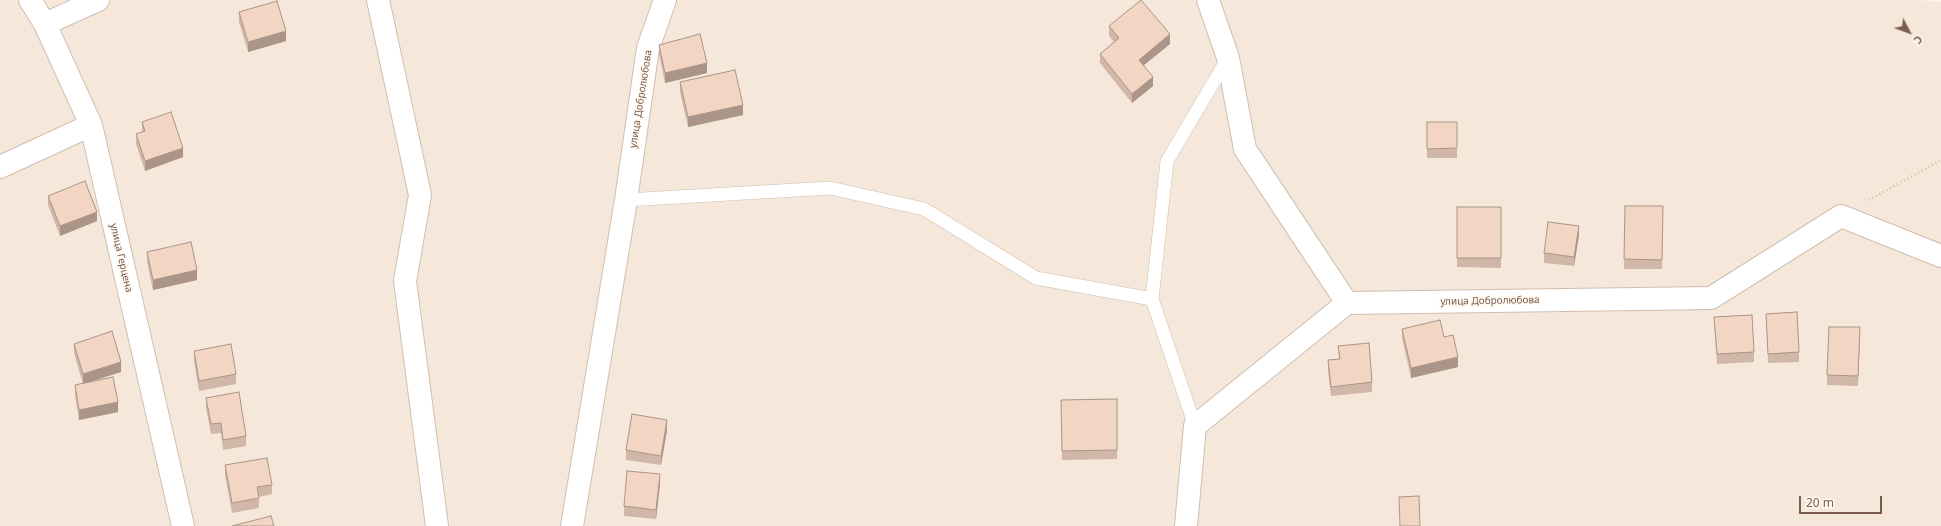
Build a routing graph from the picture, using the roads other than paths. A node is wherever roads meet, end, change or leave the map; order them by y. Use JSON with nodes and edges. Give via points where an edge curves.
{"nodes":[{"id":1,"x":30,"y":0,"type":"edge"},
{"id":2,"x":98,"y":0,"type":"edge"},
{"id":3,"x":378,"y":0,"type":"edge"},
{"id":4,"x":665,"y":0,"type":"edge"},
{"id":5,"x":1208,"y":0,"type":"edge"},
{"id":6,"x":45,"y":24,"type":"junction"},
{"id":7,"x":1228,"y":58,"type":"junction"},
{"id":8,"x":91,"y":126,"type":"junction"},
{"id":9,"x":0,"y":166,"type":"edge"},
{"id":10,"x":626,"y":200,"type":"junction"},
{"id":11,"x":1941,"y":256,"type":"edge"},
{"id":12,"x":1152,"y":299,"type":"junction"},
{"id":13,"x":1347,"y":303,"type":"junction"},
{"id":14,"x":1195,"y":426,"type":"junction"},
{"id":15,"x":182,"y":526,"type":"edge"},
{"id":16,"x":437,"y":526,"type":"edge"},
{"id":17,"x":572,"y":526,"type":"edge"},
{"id":18,"x":1186,"y":526,"type":"edge"}],
"edges":[{"from":1,"to":6,"type":"street","name":"улица Герцена"},
{"from":2,"to":6,"type":"street"},
{"from":3,"to":16,"type":"street","via":[[420,195],[405,281]]},
{"from":4,"to":10,"type":"street","name":"улица Добролюбова","via":[[648,48]]},
{"from":5,"to":7,"type":"street"},
{"from":6,"to":8,"type":"street","name":"улица Герцена"},
{"from":7,"to":12,"type":"lane","via":[[1167,161]]},
{"from":7,"to":13,"type":"street","via":[[1245,149]]},
{"from":8,"to":9,"type":"street"},
{"from":8,"to":15,"type":"street","name":"улица Герцена"},
{"from":10,"to":12,"type":"lane","via":[[830,188],[924,209],[1036,278]]},
{"from":10,"to":17,"type":"street","name":"улица Добролюбова"},
{"from":11,"to":13,"type":"street","name":"улица Добролюбова","via":[[1841,216],[1711,298]]},
{"from":12,"to":14,"type":"lane"},
{"from":13,"to":14,"type":"street"},
{"from":14,"to":18,"type":"street"}]}
